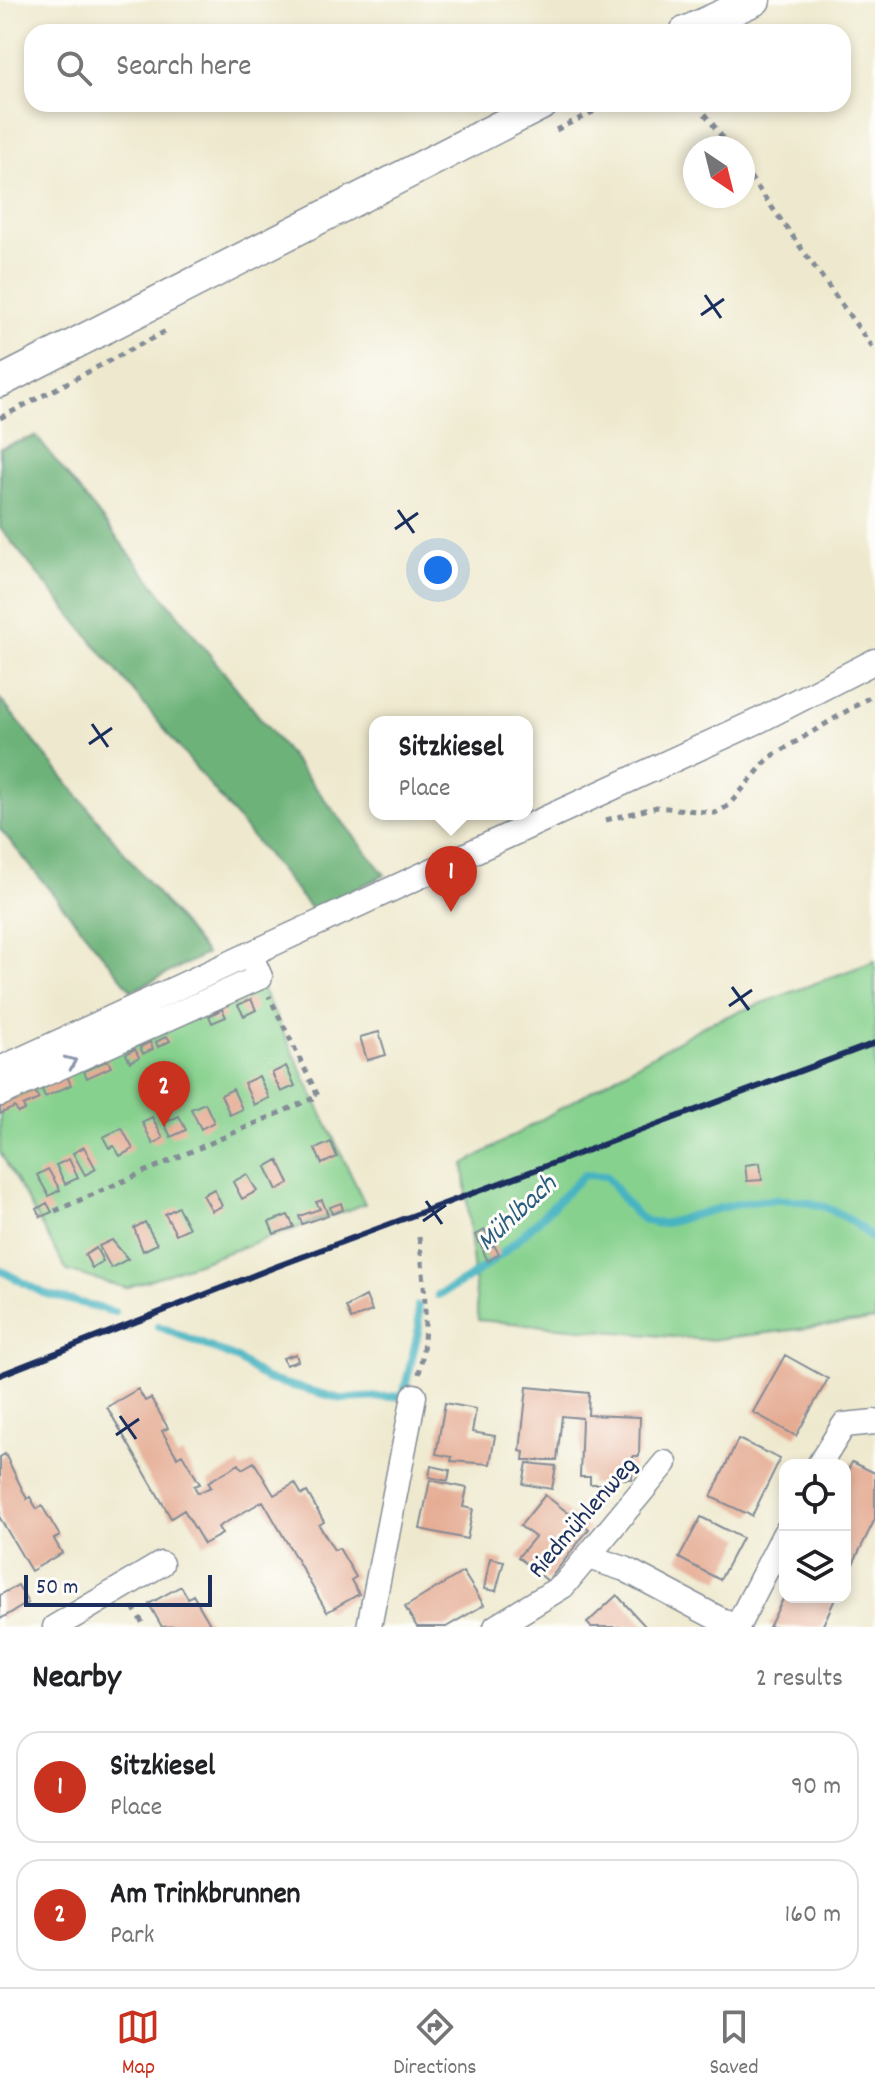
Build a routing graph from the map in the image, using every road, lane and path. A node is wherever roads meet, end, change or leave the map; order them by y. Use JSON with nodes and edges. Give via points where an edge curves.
{"nodes":[{"id":1,"x":755,"y":0,"type":"edge"},
{"id":2,"x":702,"y":24,"type":"edge"},
{"id":3,"x":527,"y":112,"type":"edge"},
{"id":4,"x":704,"y":112,"type":"edge"},
{"id":5,"x":721,"y":136,"type":"edge"},
{"id":6,"x":755,"y":184,"type":"edge"},
{"id":7,"x":875,"y":351,"type":"edge"},
{"id":8,"x":0,"y":382,"type":"edge"},
{"id":9,"x":875,"y":661,"type":"edge"},
{"id":10,"x":875,"y":694,"type":"edge"},
{"id":11,"x":593,"y":826,"type":"dead end"},
{"id":12,"x":250,"y":954,"type":"junction"},
{"id":13,"x":260,"y":977,"type":"junction"},
{"id":14,"x":0,"y":1069,"type":"edge"},
{"id":15,"x":0,"y":1094,"type":"edge"},
{"id":16,"x":55,"y":1211,"type":"dead end"},
{"id":17,"x":419,"y":1237,"type":"dead end"},
{"id":18,"x":414,"y":1396,"type":"joint"},
{"id":19,"x":875,"y":1422,"type":"edge"},
{"id":20,"x":823,"y":1459,"type":"edge"},
{"id":21,"x":665,"y":1463,"type":"dead end"},
{"id":22,"x":779,"y":1545,"type":"edge"},
{"id":23,"x":588,"y":1557,"type":"junction"},
{"id":24,"x":161,"y":1564,"type":"dead end"},
{"id":25,"x":55,"y":1627,"type":"edge"},
{"id":26,"x":369,"y":1627,"type":"edge"},
{"id":27,"x":496,"y":1627,"type":"edge"},
{"id":28,"x":736,"y":1627,"type":"edge"}],
"edges":[{"from":1,"to":2,"type":"main road"},
{"from":3,"to":8,"type":"main road"},
{"from":4,"to":5,"type":"path"},
{"from":6,"to":7,"type":"path"},
{"from":9,"to":12,"type":"street","via":[[760,720]]},
{"from":10,"to":11,"type":"path","via":[[769,758],[728,806],[715,813],[657,807]]},
{"from":12,"to":13,"type":"street"},
{"from":12,"to":14,"type":"street"},
{"from":15,"to":13,"type":"street","one_way":true},
{"from":13,"to":16,"type":"path","via":[[318,1096]]},
{"from":17,"to":18,"type":"path","via":[[427,1335]]},
{"from":18,"to":26,"type":"street"},
{"from":19,"to":20,"type":"street","via":[[844,1425]]},
{"from":21,"to":23,"type":"street","name":"Riedmühlenweg"},
{"from":22,"to":28,"type":"street"},
{"from":23,"to":27,"type":"street","name":"Riedmühlenweg","via":[[553,1595]]},
{"from":23,"to":28,"type":"street","via":[[625,1569]]},
{"from":24,"to":25,"type":"street"}]}
